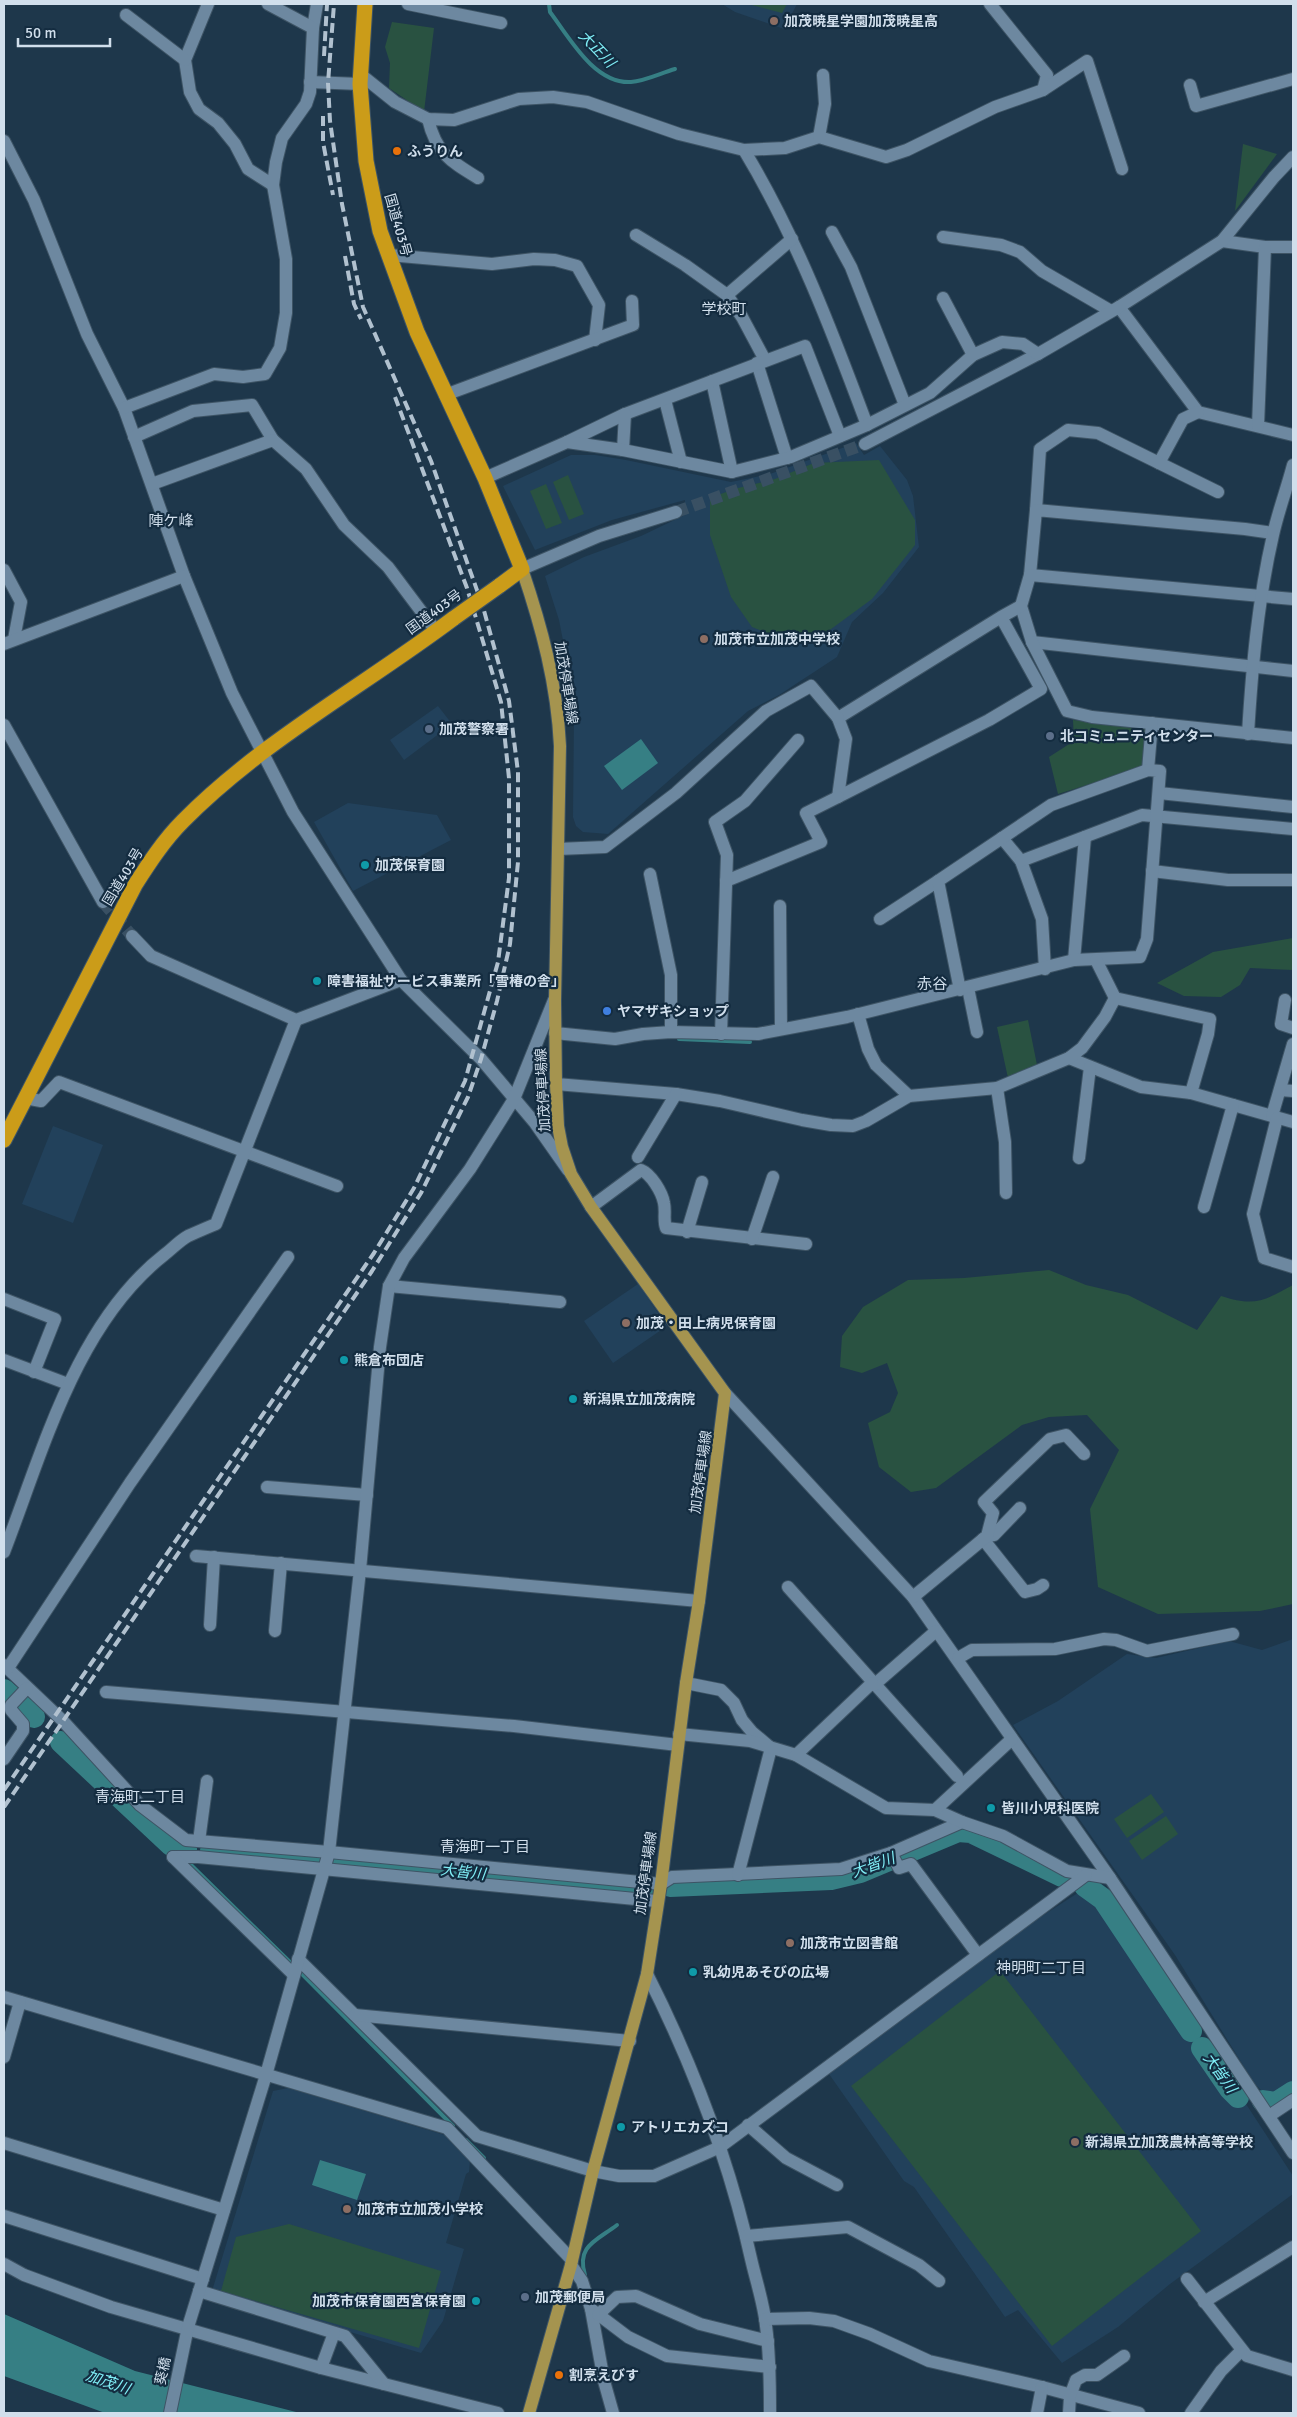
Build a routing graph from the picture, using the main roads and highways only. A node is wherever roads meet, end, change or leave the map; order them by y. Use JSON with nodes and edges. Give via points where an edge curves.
{"nodes":[{"id":1,"x":365,"y":4,"type":"edge"},
{"id":2,"x":522,"y":570,"type":"junction"},
{"id":3,"x":4,"y":1140,"type":"edge"},
{"id":4,"x":529,"y":2413,"type":"edge"}],
"edges":[{"from":1,"to":2,"type":"highway","name":"国道403号","via":[[360,79],[366,161],[380,231],[417,332],[485,478]]},
{"from":2,"to":3,"type":"highway","name":"国道403号","bridge":true,"via":[[262,754],[194,810],[159,848],[135,885]]},
{"from":2,"to":4,"type":"main road","name":"加茂停車場線","via":[[549,658],[558,710],[554,1000],[558,1126],[571,1174],[591,1207],[725,1393],[647,1974]]}]}
